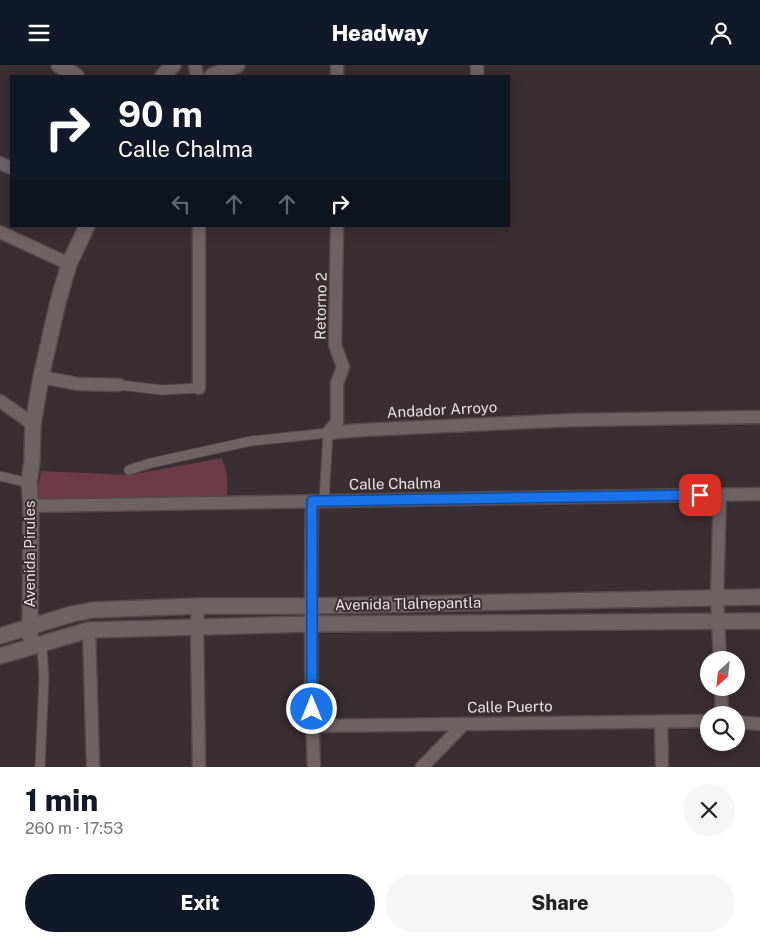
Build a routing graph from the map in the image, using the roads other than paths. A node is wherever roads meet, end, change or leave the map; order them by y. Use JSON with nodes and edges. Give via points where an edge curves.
{"nodes":[{"id":1,"x":59,"y":65,"type":"edge"},
{"id":2,"x":173,"y":65,"type":"edge"},
{"id":3,"x":237,"y":65,"type":"edge"},
{"id":4,"x":74,"y":75,"type":"edge"},
{"id":5,"x":164,"y":75,"type":"edge"},
{"id":6,"x":214,"y":75,"type":"edge"},
{"id":7,"x":87,"y":227,"type":"edge"},
{"id":8,"x":199,"y":227,"type":"edge"},
{"id":9,"x":337,"y":227,"type":"edge"},
{"id":10,"x":0,"y":232,"type":"edge"},
{"id":11,"x":69,"y":264,"type":"junction"},
{"id":12,"x":41,"y":377,"type":"junction"},
{"id":13,"x":119,"y":385,"type":"joint"},
{"id":14,"x":199,"y":388,"type":"joint"},
{"id":15,"x":0,"y":401,"type":"edge"},
{"id":16,"x":760,"y":417,"type":"edge"},
{"id":17,"x":33,"y":424,"type":"junction"},
{"id":18,"x":328,"y":433,"type":"junction"},
{"id":19,"x":129,"y":470,"type":"dead end"},
{"id":20,"x":0,"y":476,"type":"edge"},
{"id":21,"x":29,"y":483,"type":"junction"},
{"id":22,"x":720,"y":494,"type":"junction"},
{"id":23,"x":760,"y":494,"type":"edge"},
{"id":24,"x":318,"y":501,"type":"junction"},
{"id":25,"x":31,"y":506,"type":"junction"},
{"id":26,"x":717,"y":597,"type":"junction"},
{"id":27,"x":760,"y":597,"type":"edge"},
{"id":28,"x":198,"y":606,"type":"junction"},
{"id":29,"x":311,"y":606,"type":"junction"},
{"id":30,"x":760,"y":621,"type":"edge"},
{"id":31,"x":718,"y":622,"type":"junction"},
{"id":32,"x":312,"y":624,"type":"junction"},
{"id":33,"x":30,"y":627,"type":"junction"},
{"id":34,"x":197,"y":627,"type":"junction"},
{"id":35,"x":89,"y":631,"type":"junction"},
{"id":36,"x":0,"y":636,"type":"edge"},
{"id":37,"x":30,"y":648,"type":"junction"},
{"id":38,"x":720,"y":651,"type":"edge"},
{"id":39,"x":0,"y":656,"type":"edge"},
{"id":40,"x":700,"y":721,"type":"edge"},
{"id":41,"x":660,"y":722,"type":"junction"},
{"id":42,"x":745,"y":723,"type":"edge"},
{"id":43,"x":464,"y":724,"type":"junction"},
{"id":44,"x":760,"y":724,"type":"edge"},
{"id":45,"x":312,"y":726,"type":"junction"},
{"id":46,"x":40,"y":767,"type":"edge"},
{"id":47,"x":93,"y":767,"type":"edge"},
{"id":48,"x":199,"y":767,"type":"edge"},
{"id":49,"x":314,"y":767,"type":"edge"},
{"id":50,"x":422,"y":767,"type":"edge"},
{"id":51,"x":662,"y":767,"type":"edge"}],
"edges":[{"from":1,"to":4,"type":"street"},
{"from":2,"to":5,"type":"street"},
{"from":3,"to":6,"type":"street"},
{"from":7,"to":11,"type":"street","name":"Avenida Pirules"},
{"from":8,"to":14,"type":"street"},
{"from":9,"to":18,"type":"street","name":"Retorno 2","via":[[335,345],[343,367],[338,383],[337,422]]},
{"from":10,"to":11,"type":"street"},
{"from":11,"to":12,"type":"street","name":"Avenida Pirules"},
{"from":12,"to":13,"type":"street","via":[[78,384]]},
{"from":12,"to":17,"type":"street","name":"Avenida Pirules"},
{"from":13,"to":14,"type":"street","via":[[162,390]]},
{"from":15,"to":17,"type":"street"},
{"from":16,"to":18,"type":"street","name":"Andador Arroyo","via":[[574,420]]},
{"from":17,"to":21,"type":"street","name":"Avenida Pirules"},
{"from":18,"to":19,"type":"street","name":"Andador Arroyo","via":[[251,441]]},
{"from":18,"to":24,"type":"street","name":"Retorno 2"},
{"from":20,"to":21,"type":"street"},
{"from":21,"to":25,"type":"street","name":"Avenida Pirules"},
{"from":22,"to":23,"type":"street","name":"Calle Chalma"},
{"from":22,"to":24,"type":"street","name":"Calle Chalma"},
{"from":22,"to":26,"type":"street"},
{"from":24,"to":25,"type":"street","name":"Calle Chalma"},
{"from":24,"to":29,"type":"street"},
{"from":25,"to":33,"type":"street","name":"Avenida Pirules"},
{"from":26,"to":27,"type":"street","name":"Avenida Tlalnepantla"},
{"from":26,"to":29,"type":"street","name":"Avenida Tlalnepantla"},
{"from":26,"to":31,"type":"street"},
{"from":28,"to":29,"type":"street","name":"Avenida Tlalnepantla"},
{"from":28,"to":33,"type":"street","name":"Avenida Tlalnepantla","via":[[94,610]]},
{"from":28,"to":34,"type":"street"},
{"from":29,"to":32,"type":"street"},
{"from":30,"to":31,"type":"street","name":"Avenida Tlalnepantla"},
{"from":31,"to":32,"type":"street","name":"Avenida Tlalnepantla"},
{"from":31,"to":38,"type":"street"},
{"from":32,"to":34,"type":"street","name":"Avenida Tlalnepantla"},
{"from":32,"to":45,"type":"street"},
{"from":33,"to":36,"type":"street","name":"Avenida Tlalnepantla"},
{"from":33,"to":37,"type":"street","name":"Avenida Pirules"},
{"from":34,"to":35,"type":"street","name":"Avenida Tlalnepantla"},
{"from":34,"to":48,"type":"street"},
{"from":35,"to":37,"type":"street","name":"Avenida Tlalnepantla"},
{"from":35,"to":47,"type":"street"},
{"from":37,"to":39,"type":"street","name":"Avenida Tlalnepantla"},
{"from":37,"to":46,"type":"street","via":[[42,649]]},
{"from":40,"to":41,"type":"street","name":"Calle Puerto"},
{"from":41,"to":43,"type":"street","name":"Calle Puerto"},
{"from":41,"to":51,"type":"street"},
{"from":42,"to":44,"type":"street"},
{"from":43,"to":45,"type":"street","name":"Calle Puerto"},
{"from":43,"to":50,"type":"street"},
{"from":45,"to":49,"type":"street"}]}
